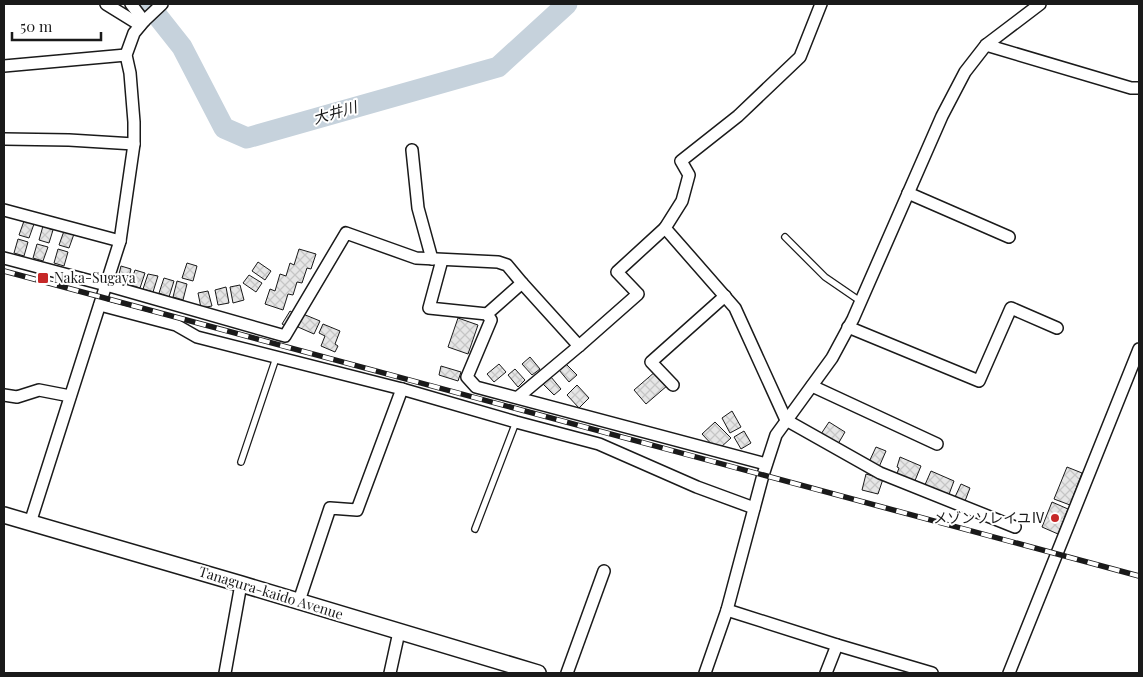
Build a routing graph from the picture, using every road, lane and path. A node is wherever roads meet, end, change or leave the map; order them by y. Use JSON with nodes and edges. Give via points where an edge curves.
{"nodes":[{"id":1,"x":106,"y":4,"type":"edge"},
{"id":2,"x":131,"y":4,"type":"edge"},
{"id":3,"x":821,"y":4,"type":"edge"},
{"id":4,"x":1040,"y":4,"type":"edge"},
{"id":5,"x":160,"y":6,"type":"edge"},
{"id":6,"x":143,"y":22,"type":"junction"},
{"id":7,"x":986,"y":45,"type":"junction"},
{"id":8,"x":126,"y":55,"type":"junction"},
{"id":9,"x":4,"y":66,"type":"edge"},
{"id":10,"x":1139,"y":88,"type":"edge"},
{"id":11,"x":4,"y":139,"type":"edge"},
{"id":12,"x":134,"y":144,"type":"junction"},
{"id":13,"x":412,"y":150,"type":"dead end"},
{"id":14,"x":908,"y":193,"type":"junction"},
{"id":15,"x":4,"y":210,"type":"edge"},
{"id":16,"x":665,"y":228,"type":"junction"},
{"id":17,"x":784,"y":237,"type":"dead end"},
{"id":18,"x":1009,"y":237,"type":"dead end"},
{"id":19,"x":120,"y":241,"type":"junction"},
{"id":20,"x":4,"y":258,"type":"edge"},
{"id":21,"x":437,"y":259,"type":"junction"},
{"id":22,"x":522,"y":283,"type":"junction"},
{"id":23,"x":106,"y":285,"type":"junction"},
{"id":24,"x":725,"y":296,"type":"junction"},
{"id":25,"x":860,"y":301,"type":"junction"},
{"id":26,"x":100,"y":305,"type":"junction"},
{"id":27,"x":487,"y":314,"type":"junction"},
{"id":28,"x":848,"y":327,"type":"junction"},
{"id":29,"x":1057,"y":328,"type":"dead end"},
{"id":30,"x":579,"y":346,"type":"junction"},
{"id":31,"x":1139,"y":349,"type":"edge"},
{"id":32,"x":276,"y":358,"type":"junction"},
{"id":33,"x":673,"y":385,"type":"dead end"},
{"id":34,"x":812,"y":386,"type":"junction"},
{"id":35,"x":402,"y":389,"type":"junction"},
{"id":36,"x":4,"y":395,"type":"edge"},
{"id":37,"x":70,"y":396,"type":"junction"},
{"id":38,"x":517,"y":398,"type":"junction"},
{"id":39,"x":786,"y":420,"type":"junction"},
{"id":40,"x":516,"y":422,"type":"junction"},
{"id":41,"x":936,"y":444,"type":"dead end"},
{"id":42,"x":240,"y":462,"type":"dead end"},
{"id":43,"x":766,"y":464,"type":"junction"},
{"id":44,"x":754,"y":508,"type":"junction"},
{"id":45,"x":4,"y":515,"type":"edge"},
{"id":46,"x":30,"y":522,"type":"junction"},
{"id":47,"x":1015,"y":527,"type":"dead end"},
{"id":48,"x":475,"y":529,"type":"dead end"},
{"id":49,"x":604,"y":571,"type":"dead end"},
{"id":50,"x":241,"y":584,"type":"junction"},
{"id":51,"x":299,"y":601,"type":"junction"},
{"id":52,"x":728,"y":610,"type":"junction"},
{"id":53,"x":399,"y":632,"type":"junction"},
{"id":54,"x":837,"y":645,"type":"junction"},
{"id":55,"x":225,"y":673,"type":"edge"},
{"id":56,"x":390,"y":673,"type":"edge"},
{"id":57,"x":538,"y":673,"type":"edge"},
{"id":58,"x":567,"y":673,"type":"edge"},
{"id":59,"x":705,"y":673,"type":"edge"},
{"id":60,"x":826,"y":673,"type":"edge"},
{"id":61,"x":932,"y":673,"type":"edge"},
{"id":62,"x":1010,"y":673,"type":"edge"}],
"edges":[{"from":1,"to":6,"type":"street"},
{"from":2,"to":6,"type":"street"},
{"from":3,"to":16,"type":"street","via":[[800,57],[738,116],[681,161],[688,176],[682,201]]},
{"from":4,"to":7,"type":"street"},
{"from":5,"to":6,"type":"street"},
{"from":6,"to":8,"type":"street","via":[[130,41]]},
{"from":7,"to":10,"type":"street"},
{"from":7,"to":14,"type":"street","via":[[960,81]]},
{"from":8,"to":9,"type":"street"},
{"from":8,"to":12,"type":"street"},
{"from":11,"to":12,"type":"street"},
{"from":12,"to":19,"type":"street"},
{"from":13,"to":21,"type":"street","via":[[418,208]]},
{"from":14,"to":18,"type":"street"},
{"from":14,"to":25,"type":"street"},
{"from":15,"to":19,"type":"street"},
{"from":16,"to":24,"type":"street"},
{"from":16,"to":30,"type":"street","via":[[617,272],[638,294]]},
{"from":17,"to":25,"type":"lane","via":[[825,277]]},
{"from":19,"to":23,"type":"street"},
{"from":20,"to":23,"type":"street"},
{"from":21,"to":22,"type":"street","via":[[498,262],[507,265]]},
{"from":21,"to":23,"type":"street","via":[[416,258],[346,233],[284,336]]},
{"from":21,"to":27,"type":"street","via":[[429,308]]},
{"from":22,"to":27,"type":"street"},
{"from":22,"to":30,"type":"street"},
{"from":23,"to":26,"type":"street"},
{"from":24,"to":33,"type":"street","via":[[651,362]]},
{"from":24,"to":39,"type":"street","via":[[736,308]]},
{"from":25,"to":28,"type":"street"},
{"from":26,"to":32,"type":"street","via":[[176,325],[197,337]]},
{"from":26,"to":37,"type":"street"},
{"from":27,"to":38,"type":"street","via":[[491,320],[467,377],[476,386]]},
{"from":28,"to":29,"type":"street","via":[[979,381],[1011,308]]},
{"from":28,"to":34,"type":"street"},
{"from":30,"to":38,"type":"street"},
{"from":31,"to":62,"type":"street"},
{"from":32,"to":35,"type":"street"},
{"from":32,"to":42,"type":"lane"},
{"from":34,"to":39,"type":"street"},
{"from":34,"to":41,"type":"street"},
{"from":35,"to":40,"type":"street"},
{"from":35,"to":51,"type":"street","via":[[357,510],[330,508]]},
{"from":36,"to":37,"type":"street","via":[[17,397],[39,390]]},
{"from":37,"to":46,"type":"street"},
{"from":38,"to":43,"type":"street"},
{"from":39,"to":43,"type":"street","via":[[776,435]]},
{"from":39,"to":47,"type":"street","via":[[880,474]]},
{"from":40,"to":44,"type":"street","via":[[599,444]]},
{"from":40,"to":48,"type":"lane"},
{"from":43,"to":44,"type":"street"},
{"from":44,"to":52,"type":"street"},
{"from":45,"to":46,"type":"street","name":"Tanagura-kaido Avenue"},
{"from":46,"to":50,"type":"street","name":"Tanagura-kaido Avenue"},
{"from":49,"to":58,"type":"street"},
{"from":50,"to":51,"type":"street","name":"Tanagura-kaido Avenue"},
{"from":50,"to":55,"type":"street"},
{"from":51,"to":53,"type":"street","name":"Tanagura-kaido Avenue"},
{"from":52,"to":54,"type":"street"},
{"from":52,"to":59,"type":"street"},
{"from":53,"to":56,"type":"street"},
{"from":53,"to":57,"type":"street","name":"Tanagura-kaido Avenue"},
{"from":54,"to":60,"type":"street"},
{"from":54,"to":61,"type":"street"}]}
